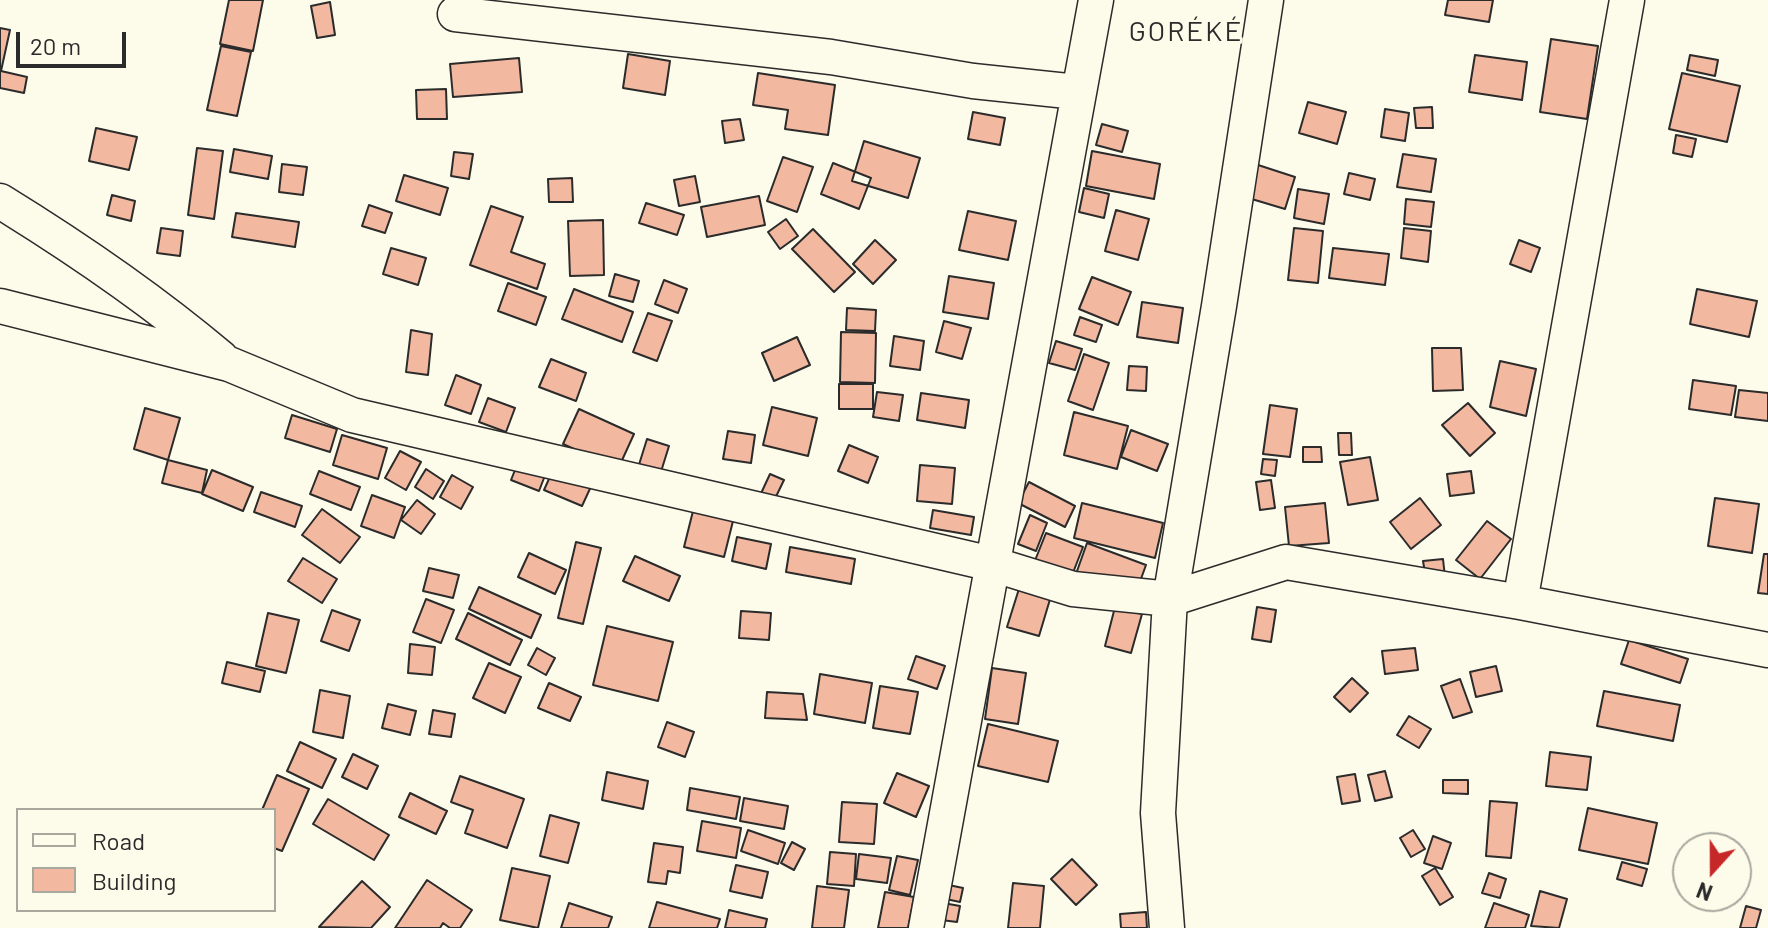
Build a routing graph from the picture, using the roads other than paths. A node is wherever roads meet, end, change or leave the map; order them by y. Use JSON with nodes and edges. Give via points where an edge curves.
{"nodes":[{"id":1,"x":1096,"y":0,"type":"edge"},
{"id":2,"x":1266,"y":0,"type":"edge"},
{"id":3,"x":1627,"y":0,"type":"edge"},
{"id":4,"x":455,"y":14,"type":"dead end"},
{"id":5,"x":1077,"y":92,"type":"junction"},
{"id":6,"x":0,"y":201,"type":"edge"},
{"id":7,"x":0,"y":306,"type":"edge"},
{"id":8,"x":229,"y":364,"type":"junction"},
{"id":9,"x":992,"y":564,"type":"junction"},
{"id":10,"x":1170,"y":599,"type":"junction"},
{"id":11,"x":1520,"y":602,"type":"junction"},
{"id":12,"x":1768,"y":650,"type":"edge"},
{"id":13,"x":926,"y":928,"type":"edge"},
{"id":14,"x":1167,"y":928,"type":"edge"}],
"edges":[{"from":1,"to":5,"type":"street"},
{"from":2,"to":10,"type":"street"},
{"from":3,"to":11,"type":"street"},
{"from":4,"to":5,"type":"street","via":[[831,57]]},
{"from":5,"to":9,"type":"street"},
{"from":6,"to":8,"type":"street","via":[[146,297]]},
{"from":7,"to":8,"type":"street"},
{"from":8,"to":9,"type":"street","via":[[352,415]]},
{"from":9,"to":10,"type":"street","via":[[1073,589]]},
{"from":9,"to":13,"type":"street"},
{"from":10,"to":11,"type":"street","via":[[1286,562]]},
{"from":10,"to":14,"type":"street","via":[[1158,813]]},
{"from":11,"to":12,"type":"street"}]}
